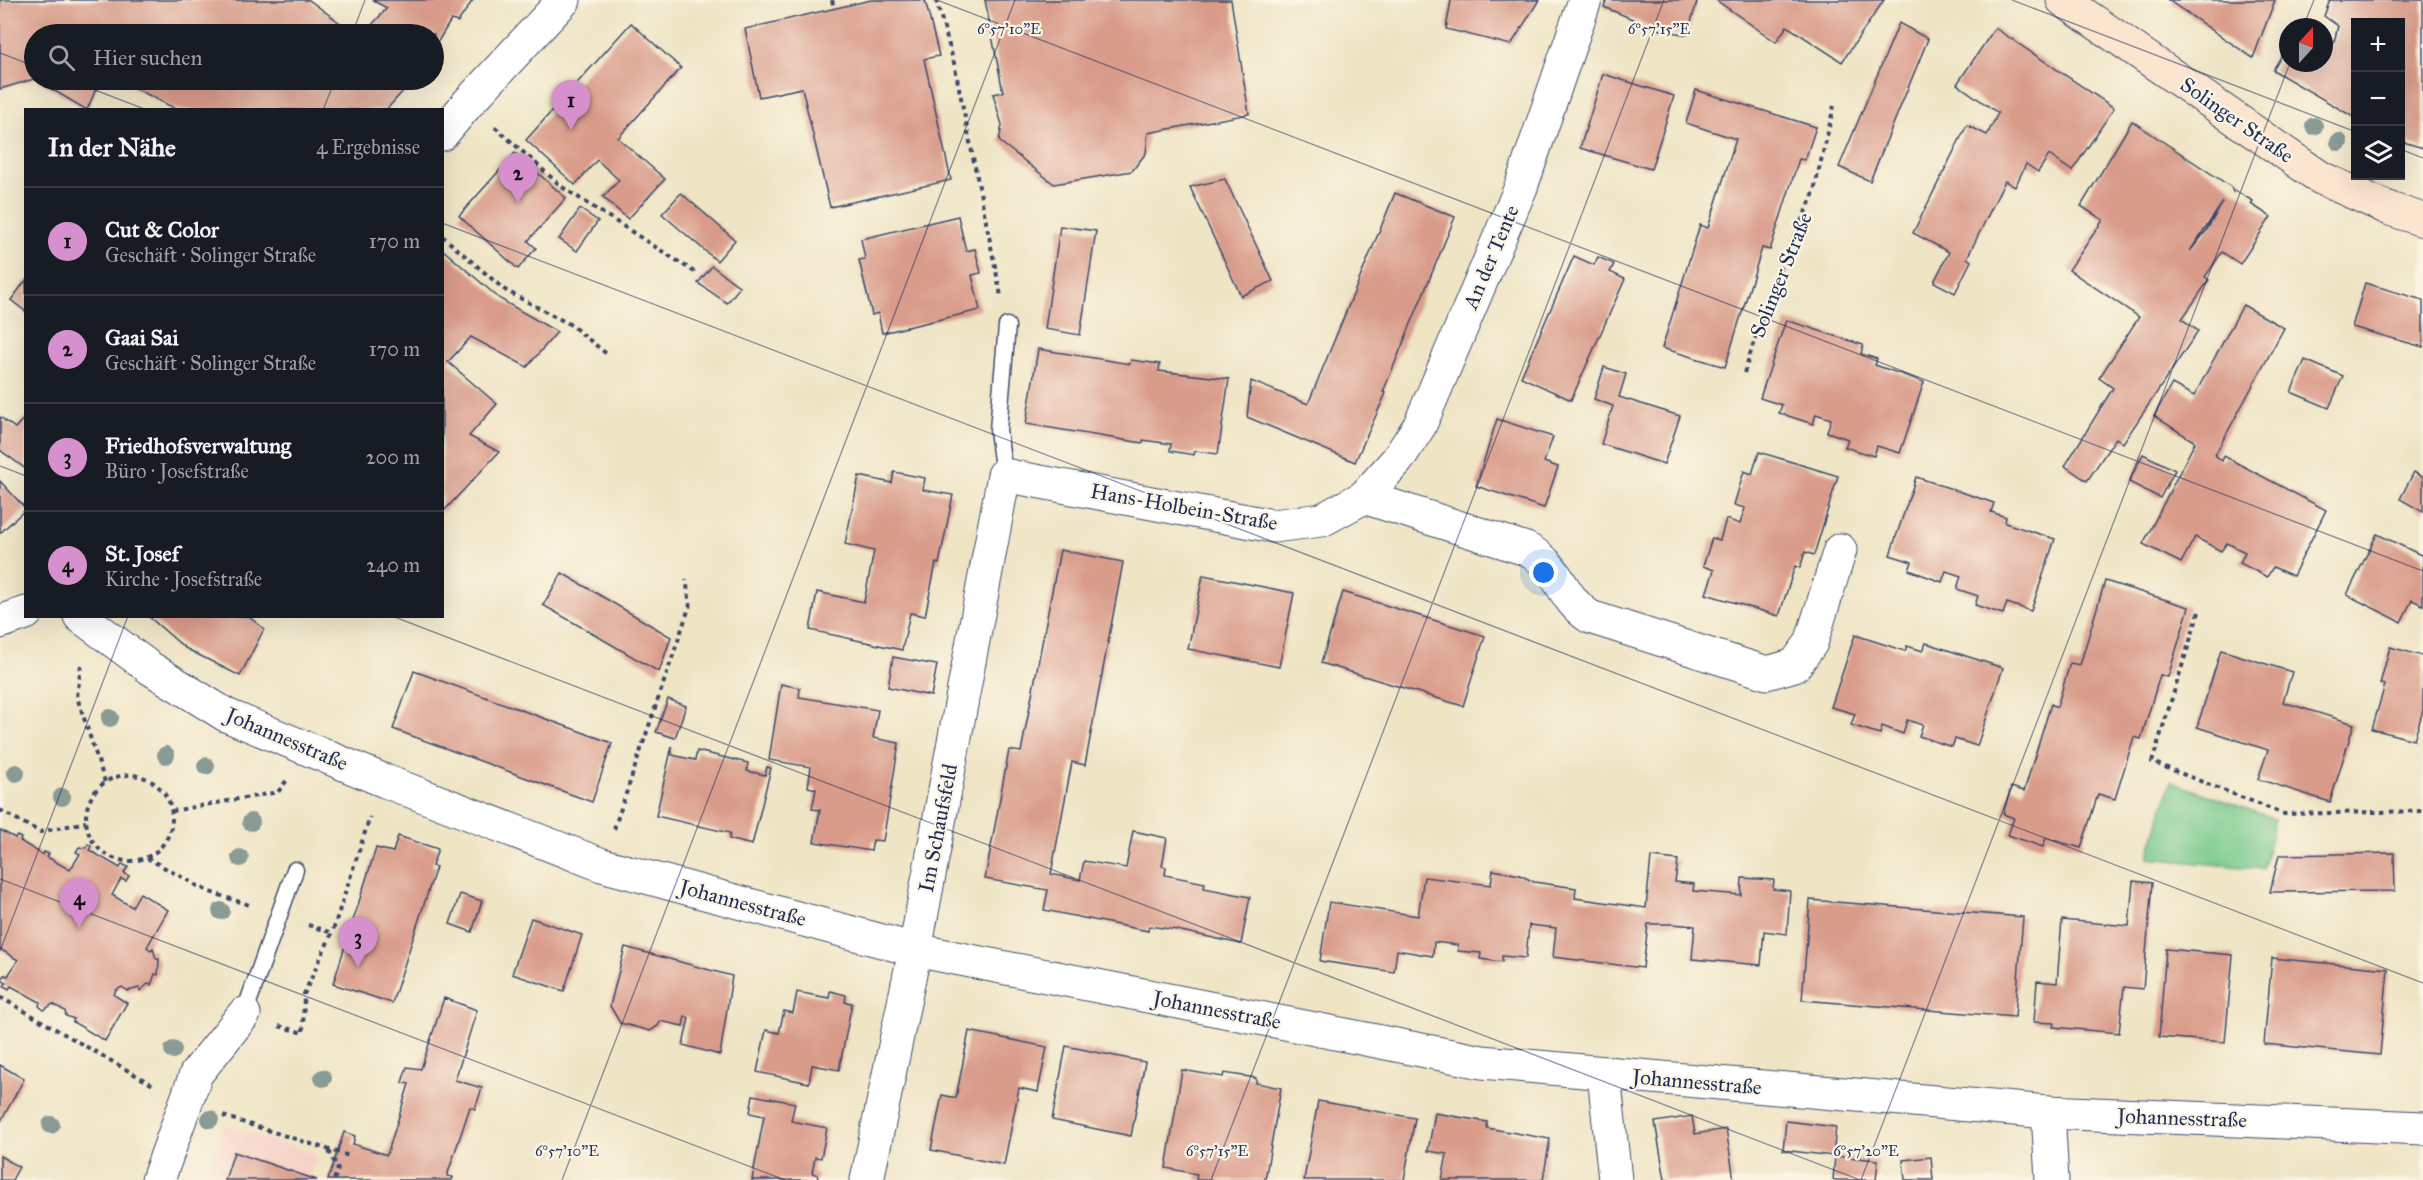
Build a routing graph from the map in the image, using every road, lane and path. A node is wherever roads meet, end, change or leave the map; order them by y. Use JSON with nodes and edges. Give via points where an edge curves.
{"nodes":[{"id":1,"x":564,"y":0,"type":"edge"},
{"id":2,"x":832,"y":0,"type":"edge"},
{"id":3,"x":936,"y":0,"type":"edge"},
{"id":4,"x":1585,"y":0,"type":"edge"},
{"id":5,"x":2063,"y":0,"type":"edge"},
{"id":6,"x":834,"y":9,"type":"dead end"},
{"id":7,"x":468,"y":102,"type":"junction"},
{"id":8,"x":1834,"y":106,"type":"dead end"},
{"id":9,"x":444,"y":132,"type":"edge"},
{"id":10,"x":2423,"y":220,"type":"edge"},
{"id":11,"x":444,"y":238,"type":"edge"},
{"id":12,"x":696,"y":273,"type":"dead end"},
{"id":13,"x":1007,"y":326,"type":"joint"},
{"id":14,"x":608,"y":355,"type":"dead end"},
{"id":15,"x":1744,"y":373,"type":"dead end"},
{"id":16,"x":1004,"y":475,"type":"junction"},
{"id":17,"x":1364,"y":497,"type":"junction"},
{"id":18,"x":1840,"y":550,"type":"dead end"},
{"id":19,"x":686,"y":579,"type":"dead end"},
{"id":20,"x":2199,"y":612,"type":"dead end"},
{"id":21,"x":24,"y":613,"type":"edge"},
{"id":22,"x":0,"y":622,"type":"edge"},
{"id":23,"x":90,"y":623,"type":"edge"},
{"id":24,"x":385,"y":781,"type":"junction"},
{"id":25,"x":105,"y":782,"type":"junction"},
{"id":26,"x":297,"y":785,"type":"dead end"},
{"id":27,"x":0,"y":810,"type":"edge"},
{"id":28,"x":172,"y":811,"type":"junction"},
{"id":29,"x":2423,"y":811,"type":"edge"},
{"id":30,"x":360,"y":812,"type":"dead end"},
{"id":31,"x":371,"y":816,"type":"junction"},
{"id":32,"x":86,"y":822,"type":"junction"},
{"id":33,"x":147,"y":858,"type":"junction"},
{"id":34,"x":602,"y":865,"type":"junction"},
{"id":35,"x":295,"y":870,"type":"dead end"},
{"id":36,"x":279,"y":915,"type":"junction"},
{"id":37,"x":332,"y":933,"type":"junction"},
{"id":38,"x":915,"y":950,"type":"junction"},
{"id":39,"x":0,"y":997,"type":"edge"},
{"id":40,"x":244,"y":1014,"type":"junction"},
{"id":41,"x":1604,"y":1074,"type":"junction"},
{"id":42,"x":185,"y":1103,"type":"junction"},
{"id":43,"x":2048,"y":1112,"type":"junction"},
{"id":44,"x":2423,"y":1128,"type":"edge"},
{"id":45,"x":328,"y":1151,"type":"junction"},
{"id":46,"x":349,"y":1156,"type":"dead end"},
{"id":47,"x":158,"y":1180,"type":"edge"},
{"id":48,"x":334,"y":1180,"type":"edge"},
{"id":49,"x":867,"y":1180,"type":"edge"},
{"id":50,"x":1615,"y":1180,"type":"edge"},
{"id":51,"x":2052,"y":1180,"type":"edge"}],
"edges":[{"from":1,"to":7,"type":"street"},
{"from":2,"to":6,"type":"path"},
{"from":3,"to":13,"type":"path","via":[[954,63]]},
{"from":4,"to":17,"type":"street","name":"An der Tente","via":[[1521,187],[1420,425],[1398,459]]},
{"from":5,"to":10,"type":"main road","name":"Solinger Straße","via":[[2320,178]]},
{"from":7,"to":9,"type":"street"},
{"from":7,"to":12,"type":"path","via":[[562,187]]},
{"from":8,"to":15,"type":"path","name":"Solinger Straße","via":[[1813,195],[1773,284]]},
{"from":11,"to":14,"type":"path","via":[[505,290],[571,325]]},
{"from":13,"to":16,"type":"lane","via":[[998,430]]},
{"from":16,"to":17,"type":"street","name":"Hans-Holbein-Straße","via":[[1273,526],[1322,520]]},
{"from":16,"to":38,"type":"street","name":"Im Schaufsfeld"},
{"from":17,"to":18,"type":"street","via":[[1542,556],[1577,609],[1590,617],[1767,673],[1795,666],[1811,643]]},
{"from":19,"to":34,"type":"path","via":[[690,605]]},
{"from":20,"to":29,"type":"path","via":[[2152,762],[2284,814]]},
{"from":21,"to":22,"type":"street"},
{"from":23,"to":24,"type":"street","name":"Johannesstraße","via":[[150,668],[226,715]]},
{"from":23,"to":25,"type":"path","via":[[77,697]]},
{"from":24,"to":31,"type":"path"},
{"from":24,"to":34,"type":"street","name":"Johannesstraße"},
{"from":25,"to":28,"type":"path","via":[[132,775],[146,778],[167,797]]},
{"from":25,"to":32,"type":"path","via":[[90,799]]},
{"from":26,"to":28,"type":"path","via":[[286,780],[278,792]]},
{"from":27,"to":32,"type":"path","via":[[40,832]]},
{"from":28,"to":33,"type":"path","via":[[168,839]]},
{"from":30,"to":31,"type":"path"},
{"from":31,"to":37,"type":"path"},
{"from":32,"to":33,"type":"path","via":[[89,835],[107,856],[120,861]]},
{"from":33,"to":36,"type":"path","via":[[207,891]]},
{"from":34,"to":38,"type":"street","name":"Johannesstraße"},
{"from":35,"to":36,"type":"lane"},
{"from":36,"to":37,"type":"path"},
{"from":36,"to":40,"type":"lane"},
{"from":37,"to":40,"type":"path","via":[[304,994],[303,1033]]},
{"from":38,"to":41,"type":"street","name":"Johannesstraße","via":[[1482,1062]]},
{"from":38,"to":49,"type":"street","name":"Im Schaufsfeld"},
{"from":39,"to":42,"type":"path"},
{"from":40,"to":42,"type":"street","via":[[196,1074]]},
{"from":41,"to":43,"type":"street","name":"Johannesstraße"},
{"from":41,"to":50,"type":"street"},
{"from":42,"to":45,"type":"path"},
{"from":42,"to":47,"type":"street"},
{"from":43,"to":44,"type":"street","name":"Johannesstraße"},
{"from":43,"to":51,"type":"street"},
{"from":45,"to":46,"type":"path"},
{"from":45,"to":48,"type":"path","via":[[338,1169]]}]}
